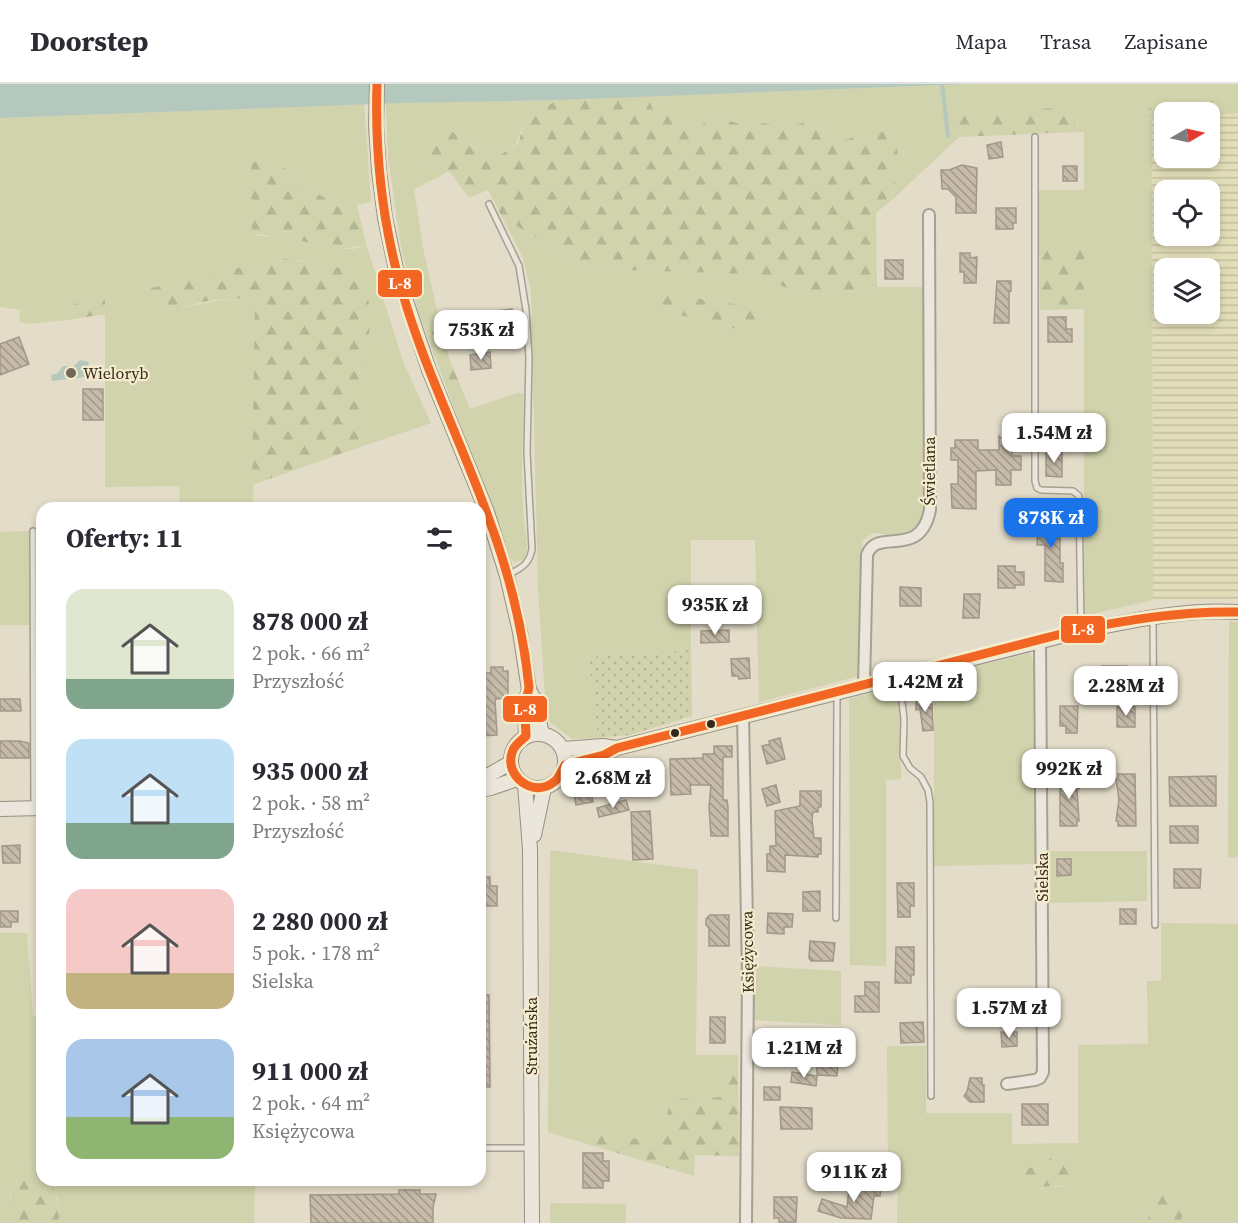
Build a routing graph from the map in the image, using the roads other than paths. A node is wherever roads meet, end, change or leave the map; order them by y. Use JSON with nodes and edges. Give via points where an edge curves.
{"nodes":[{"id":1,"x":377,"y":84,"type":"edge"},
{"id":2,"x":1035,"y":137,"type":"dead end"},
{"id":3,"x":489,"y":204,"type":"dead end"},
{"id":4,"x":929,"y":215,"type":"dead end"},
{"id":5,"x":483,"y":502,"type":"edge"},
{"id":6,"x":486,"y":510,"type":"edge"},
{"id":7,"x":33,"y":531,"type":"dead end"},
{"id":8,"x":507,"y":576,"type":"junction"},
{"id":9,"x":1238,"y":612,"type":"edge"},
{"id":10,"x":1153,"y":616,"type":"junction"},
{"id":11,"x":1081,"y":631,"type":"junction"},
{"id":12,"x":1040,"y":641,"type":"junction"},
{"id":13,"x":899,"y":676,"type":"junction"},
{"id":14,"x":864,"y":685,"type":"junction"},
{"id":15,"x":529,"y":690,"type":"junction"},
{"id":16,"x":837,"y":692,"type":"junction"},
{"id":17,"x":36,"y":697,"type":"edge"},
{"id":18,"x":743,"y":716,"type":"junction"},
{"id":19,"x":542,"y":734,"type":"junction"},
{"id":20,"x":526,"y":736,"type":"junction"},
{"id":21,"x":617,"y":748,"type":"junction"},
{"id":22,"x":563,"y":749,"type":"junction"},
{"id":23,"x":510,"y":763,"type":"junction"},
{"id":24,"x":565,"y":765,"type":"junction"},
{"id":25,"x":486,"y":777,"type":"edge"},
{"id":26,"x":521,"y":782,"type":"junction"},
{"id":27,"x":544,"y":788,"type":"junction"},
{"id":28,"x":486,"y":789,"type":"edge"},
{"id":29,"x":0,"y":808,"type":"edge"},
{"id":30,"x":36,"y":808,"type":"edge"},
{"id":31,"x":530,"y":849,"type":"junction"},
{"id":32,"x":836,"y":918,"type":"dead end"},
{"id":33,"x":1155,"y":925,"type":"dead end"},
{"id":34,"x":1006,"y":1084,"type":"dead end"},
{"id":35,"x":931,"y":1096,"type":"dead end"},
{"id":36,"x":486,"y":1148,"type":"edge"},
{"id":37,"x":532,"y":1148,"type":"junction"},
{"id":38,"x":532,"y":1223,"type":"edge"},
{"id":39,"x":746,"y":1223,"type":"edge"}],
"edges":[{"from":1,"to":5,"type":"main road","via":[[379,171],[397,274],[429,370]]},
{"from":2,"to":11,"type":"lane","via":[[1035,481],[1041,490],[1073,491],[1080,500]]},
{"from":3,"to":8,"type":"lane","via":[[519,266],[529,358],[527,452],[532,549],[526,566]]},
{"from":4,"to":14,"type":"street","name":"Świetlana","via":[[930,510],[925,526],[914,538],[869,549]]},
{"from":6,"to":8,"type":"main road"},
{"from":7,"to":17,"type":"lane"},
{"from":8,"to":15,"type":"main road"},
{"from":9,"to":10,"type":"main road"},
{"from":10,"to":11,"type":"main road"},
{"from":10,"to":33,"type":"lane"},
{"from":11,"to":12,"type":"main road"},
{"from":12,"to":13,"type":"main road"},
{"from":12,"to":34,"type":"street","name":"Sielska","via":[[1043,1072],[1035,1080]]},
{"from":13,"to":14,"type":"main road"},
{"from":13,"to":35,"type":"lane","via":[[903,756],[921,777],[930,802]]},
{"from":14,"to":16,"type":"main road"},
{"from":15,"to":19,"type":"main road"},
{"from":15,"to":20,"type":"main road","via":[[525,700]]},
{"from":16,"to":18,"type":"main road"},
{"from":16,"to":32,"type":"lane"},
{"from":18,"to":21,"type":"main road"},
{"from":18,"to":39,"type":"street","name":"Księżycowa","via":[[748,974]]},
{"from":19,"to":20,"type":"main road"},
{"from":19,"to":22,"type":"main road"},
{"from":20,"to":23,"type":"main road","via":[[514,747]]},
{"from":21,"to":22,"type":"main road"},
{"from":21,"to":24,"type":"main road"},
{"from":22,"to":24,"type":"main road"},
{"from":23,"to":25,"type":"main road"},
{"from":23,"to":26,"type":"main road"},
{"from":24,"to":27,"type":"main road","via":[[558,780]]},
{"from":26,"to":27,"type":"main road"},
{"from":26,"to":28,"type":"main road"},
{"from":26,"to":31,"type":"main road","name":"Strużańska"},
{"from":27,"to":31,"type":"main road","name":"Strużańska"},
{"from":29,"to":30,"type":"main road"},
{"from":31,"to":37,"type":"main road","name":"Strużańska"},
{"from":36,"to":37,"type":"lane"},
{"from":37,"to":38,"type":"main road","name":"Strużańska"}]}
